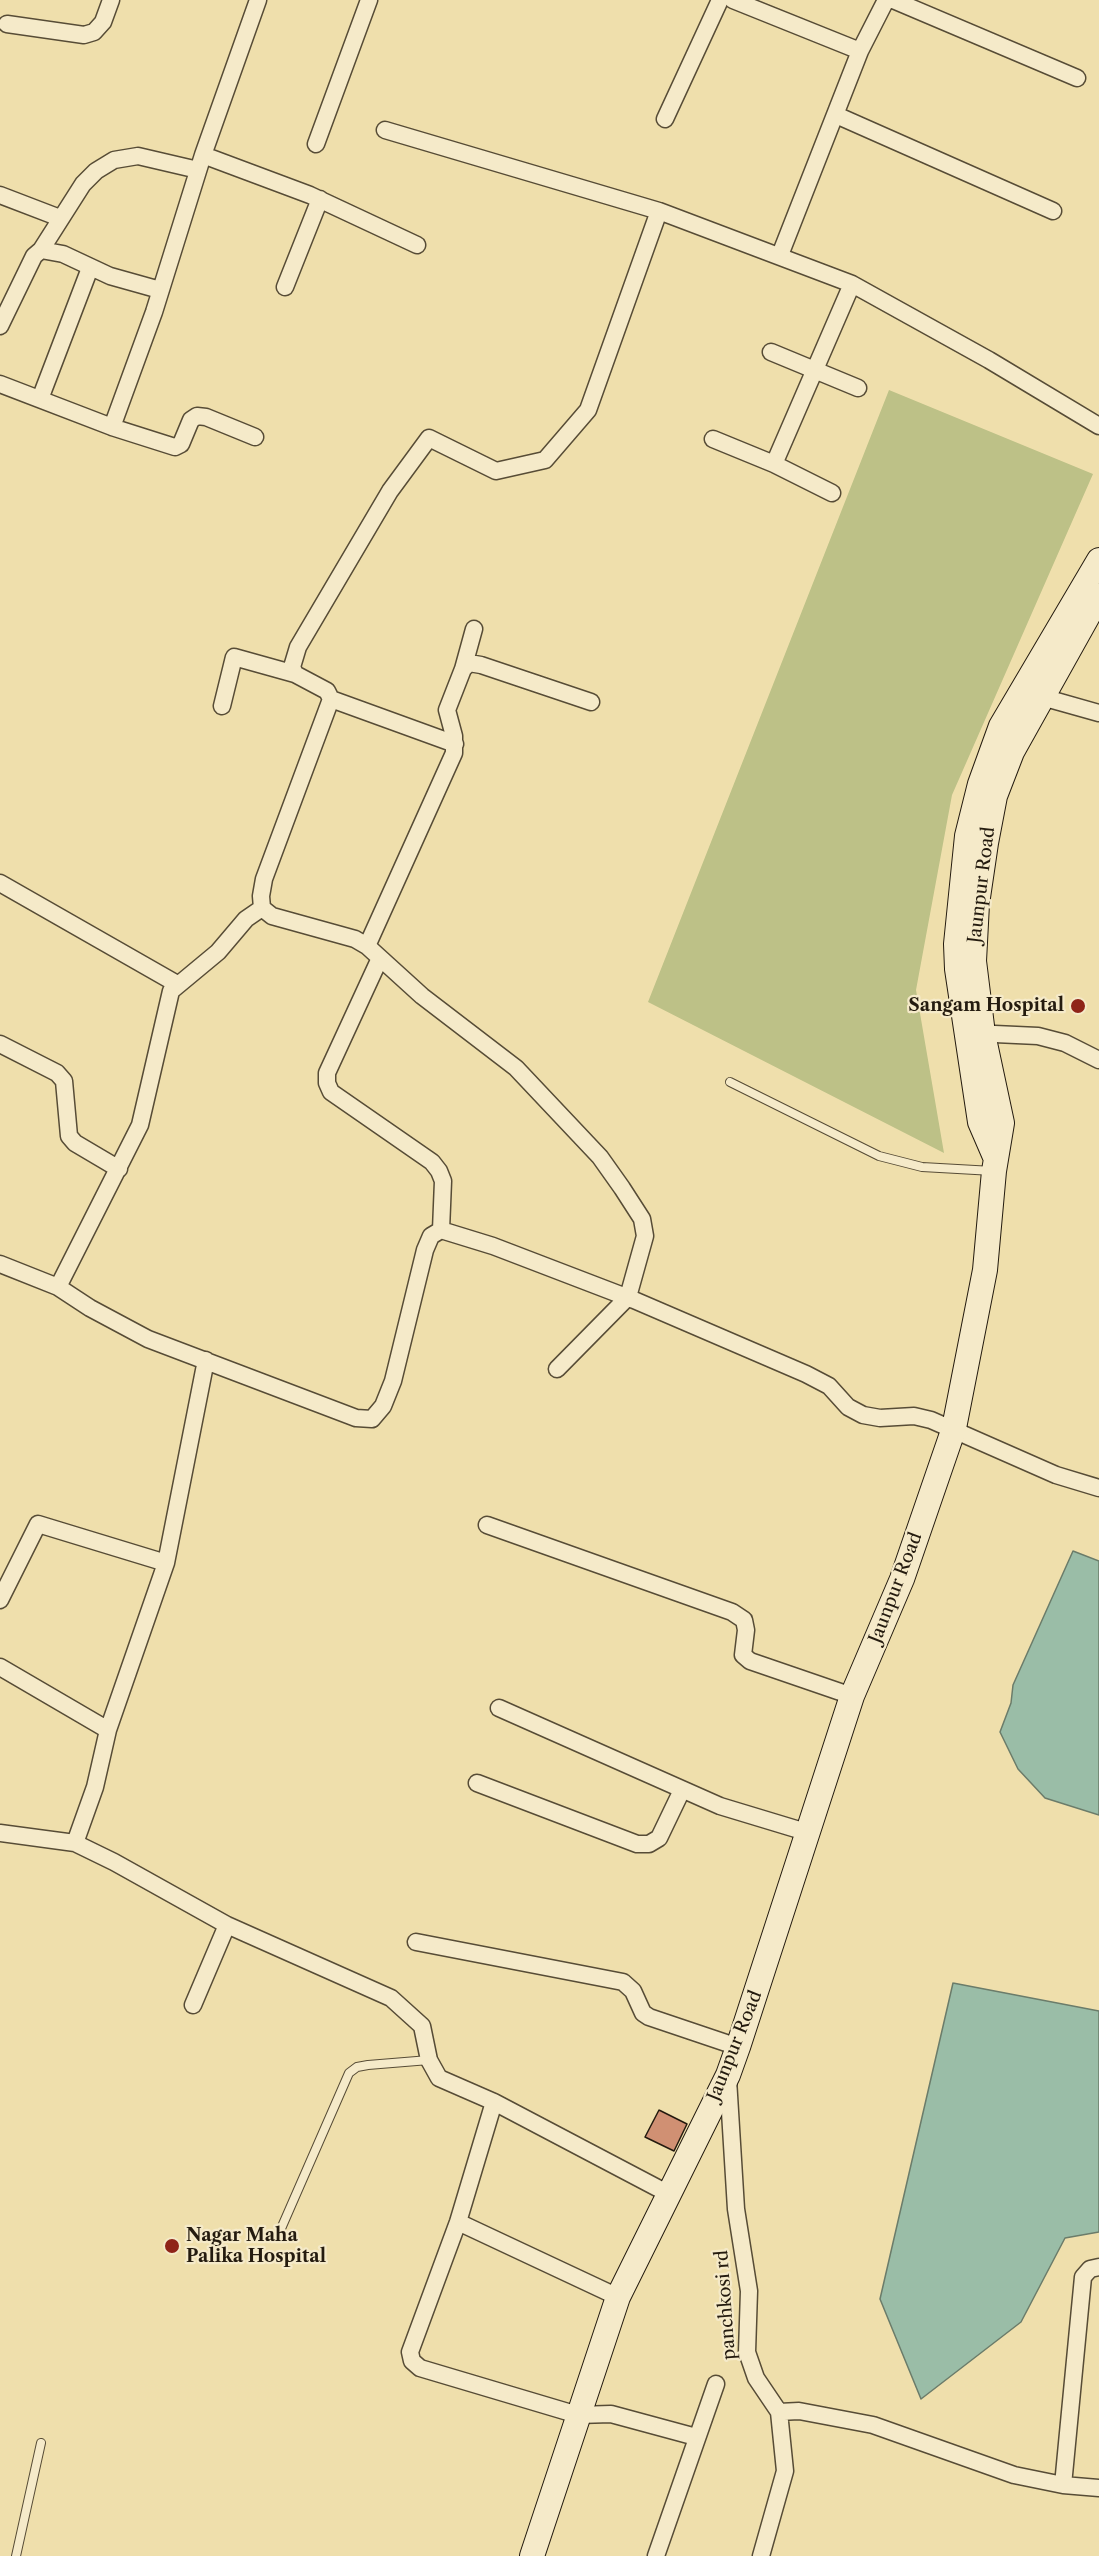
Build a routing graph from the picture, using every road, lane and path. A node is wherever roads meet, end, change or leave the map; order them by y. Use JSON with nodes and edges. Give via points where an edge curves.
{"nodes":[{"id":1,"x":111,"y":0,"type":"edge"},
{"id":2,"x":258,"y":0,"type":"edge"},
{"id":3,"x":369,"y":0,"type":"edge"},
{"id":4,"x":720,"y":0,"type":"edge"},
{"id":5,"x":733,"y":0,"type":"edge"},
{"id":6,"x":886,"y":0,"type":"edge"},
{"id":7,"x":893,"y":0,"type":"edge"},
{"id":8,"x":7,"y":24,"type":"dead end"},
{"id":9,"x":860,"y":51,"type":"junction"},
{"id":10,"x":1077,"y":78,"type":"dead end"},
{"id":11,"x":836,"y":115,"type":"junction"},
{"id":12,"x":665,"y":119,"type":"dead end"},
{"id":13,"x":385,"y":130,"type":"dead end"},
{"id":14,"x":316,"y":144,"type":"dead end"},
{"id":15,"x":200,"y":163,"type":"junction"},
{"id":16,"x":0,"y":195,"type":"edge"},
{"id":17,"x":320,"y":199,"type":"junction"},
{"id":18,"x":659,"y":211,"type":"junction"},
{"id":19,"x":1053,"y":211,"type":"dead end"},
{"id":20,"x":60,"y":218,"type":"junction"},
{"id":21,"x":417,"y":245,"type":"dead end"},
{"id":22,"x":41,"y":250,"type":"junction"},
{"id":23,"x":780,"y":255,"type":"junction"},
{"id":24,"x":90,"y":268,"type":"junction"},
{"id":25,"x":852,"y":284,"type":"junction"},
{"id":26,"x":285,"y":287,"type":"dead end"},
{"id":27,"x":160,"y":290,"type":"junction"},
{"id":28,"x":0,"y":326,"type":"edge"},
{"id":29,"x":771,"y":352,"type":"dead end"},
{"id":30,"x":814,"y":370,"type":"junction"},
{"id":31,"x":0,"y":384,"type":"edge"},
{"id":32,"x":858,"y":388,"type":"dead end"},
{"id":33,"x":40,"y":399,"type":"junction"},
{"id":34,"x":1099,"y":426,"type":"edge"},
{"id":35,"x":112,"y":427,"type":"junction"},
{"id":36,"x":255,"y":437,"type":"dead end"},
{"id":37,"x":713,"y":439,"type":"dead end"},
{"id":38,"x":774,"y":464,"type":"junction"},
{"id":39,"x":832,"y":493,"type":"dead end"},
{"id":40,"x":1099,"y":560,"type":"edge"},
{"id":41,"x":1099,"y":596,"type":"edge"},
{"id":42,"x":474,"y":629,"type":"dead end"},
{"id":43,"x":463,"y":669,"type":"junction"},
{"id":44,"x":295,"y":674,"type":"junction"},
{"id":45,"x":1042,"y":697,"type":"junction"},
{"id":46,"x":331,"y":699,"type":"junction"},
{"id":47,"x":591,"y":702,"type":"dead end"},
{"id":48,"x":222,"y":706,"type":"dead end"},
{"id":49,"x":1099,"y":713,"type":"edge"},
{"id":50,"x":455,"y":744,"type":"junction"},
{"id":51,"x":0,"y":883,"type":"edge"},
{"id":52,"x":262,"y":908,"type":"junction"},
{"id":53,"x":367,"y":946,"type":"junction"},
{"id":54,"x":380,"y":958,"type":"junction"},
{"id":55,"x":177,"y":984,"type":"junction"},
{"id":56,"x":975,"y":1034,"type":"junction"},
{"id":57,"x":0,"y":1044,"type":"edge"},
{"id":58,"x":1099,"y":1059,"type":"edge"},
{"id":59,"x":730,"y":1082,"type":"dead end"},
{"id":60,"x":995,"y":1165,"type":"junction"},
{"id":61,"x":119,"y":1169,"type":"junction"},
{"id":62,"x":441,"y":1230,"type":"junction"},
{"id":63,"x":0,"y":1264,"type":"edge"},
{"id":64,"x":58,"y":1287,"type":"junction"},
{"id":65,"x":628,"y":1297,"type":"junction"},
{"id":66,"x":206,"y":1360,"type":"junction"},
{"id":67,"x":557,"y":1369,"type":"dead end"},
{"id":68,"x":954,"y":1428,"type":"junction"},
{"id":69,"x":1099,"y":1488,"type":"edge"},
{"id":70,"x":487,"y":1525,"type":"dead end"},
{"id":71,"x":166,"y":1563,"type":"junction"},
{"id":72,"x":0,"y":1600,"type":"edge"},
{"id":73,"x":0,"y":1667,"type":"edge"},
{"id":74,"x":852,"y":1696,"type":"junction"},
{"id":75,"x":499,"y":1708,"type":"dead end"},
{"id":76,"x":108,"y":1730,"type":"junction"},
{"id":77,"x":477,"y":1783,"type":"dead end"},
{"id":78,"x":682,"y":1790,"type":"junction"},
{"id":79,"x":806,"y":1832,"type":"junction"},
{"id":80,"x":0,"y":1833,"type":"edge"},
{"id":81,"x":75,"y":1843,"type":"junction"},
{"id":82,"x":227,"y":1925,"type":"junction"},
{"id":83,"x":416,"y":1942,"type":"dead end"},
{"id":84,"x":193,"y":2005,"type":"dead end"},
{"id":85,"x":738,"y":2048,"type":"junction"},
{"id":86,"x":429,"y":2060,"type":"junction"},
{"id":87,"x":728,"y":2075,"type":"junction"},
{"id":88,"x":494,"y":2102,"type":"junction"},
{"id":89,"x":667,"y":2193,"type":"junction"},
{"id":90,"x":458,"y":2222,"type":"junction"},
{"id":91,"x":280,"y":2231,"type":"dead end"},
{"id":92,"x":1099,"y":2267,"type":"edge"},
{"id":93,"x":618,"y":2296,"type":"junction"},
{"id":94,"x":716,"y":2384,"type":"dead end"},
{"id":95,"x":779,"y":2412,"type":"junction"},
{"id":96,"x":578,"y":2415,"type":"junction"},
{"id":97,"x":696,"y":2437,"type":"junction"},
{"id":98,"x":41,"y":2443,"type":"dead end"},
{"id":99,"x":1063,"y":2485,"type":"junction"},
{"id":100,"x":1099,"y":2488,"type":"edge"},
{"id":101,"x":16,"y":2556,"type":"edge"},
{"id":102,"x":532,"y":2556,"type":"edge"},
{"id":103,"x":656,"y":2556,"type":"edge"},
{"id":104,"x":761,"y":2556,"type":"edge"}],
"edges":[{"from":1,"to":8,"type":"street","via":[[103,22],[94,32],[84,35]]},
{"from":2,"to":15,"type":"street"},
{"from":3,"to":14,"type":"street"},
{"from":4,"to":12,"type":"street"},
{"from":5,"to":9,"type":"street"},
{"from":6,"to":9,"type":"street"},
{"from":7,"to":10,"type":"street"},
{"from":9,"to":11,"type":"street"},
{"from":11,"to":19,"type":"street"},
{"from":11,"to":23,"type":"street"},
{"from":13,"to":18,"type":"street"},
{"from":15,"to":17,"type":"street"},
{"from":15,"to":20,"type":"street","via":[[138,156],[114,160],[83,184]]},
{"from":15,"to":27,"type":"street"},
{"from":16,"to":20,"type":"street"},
{"from":17,"to":21,"type":"street"},
{"from":17,"to":26,"type":"street"},
{"from":18,"to":23,"type":"street"},
{"from":18,"to":44,"type":"street","via":[[588,410],[545,460],[496,471],[429,438],[390,491],[298,647],[292,667]]},
{"from":20,"to":22,"type":"street"},
{"from":22,"to":24,"type":"street","via":[[50,249]]},
{"from":22,"to":28,"type":"street","via":[[34,256]]},
{"from":23,"to":25,"type":"street"},
{"from":24,"to":27,"type":"street"},
{"from":24,"to":33,"type":"street"},
{"from":25,"to":30,"type":"street"},
{"from":25,"to":34,"type":"street"},
{"from":27,"to":35,"type":"street"},
{"from":29,"to":30,"type":"street"},
{"from":30,"to":32,"type":"street"},
{"from":30,"to":38,"type":"street"},
{"from":31,"to":33,"type":"street"},
{"from":33,"to":35,"type":"street"},
{"from":35,"to":36,"type":"street","via":[[175,447],[181,444],[191,420],[197,416]]},
{"from":37,"to":38,"type":"street"},
{"from":38,"to":39,"type":"street"},
{"from":40,"to":56,"type":"street","via":[[1001,726],[980,784],[967,836],[956,944],[957,969]]},
{"from":41,"to":45,"type":"street","name":"Jaunpur Road"},
{"from":42,"to":43,"type":"street"},
{"from":43,"to":47,"type":"street","via":[[469,663],[480,665]]},
{"from":43,"to":50,"type":"street","via":[[447,710]]},
{"from":44,"to":46,"type":"street","via":[[327,691]]},
{"from":44,"to":48,"type":"street","via":[[234,657]]},
{"from":45,"to":49,"type":"street"},
{"from":45,"to":56,"type":"street","name":"Jaunpur Road","via":[[1012,752],[995,796],[974,934]]},
{"from":46,"to":50,"type":"street"},
{"from":46,"to":52,"type":"street","via":[[264,879]]},
{"from":50,"to":53,"type":"street"},
{"from":51,"to":55,"type":"street"},
{"from":52,"to":53,"type":"street","via":[[272,916],[355,939]]},
{"from":52,"to":55,"type":"street","via":[[206,963]]},
{"from":53,"to":54,"type":"street"},
{"from":54,"to":62,"type":"street","via":[[327,1072],[327,1083],[331,1092],[432,1162],[439,1171],[443,1181]]},
{"from":54,"to":65,"type":"street","via":[[422,996],[516,1068],[600,1157],[642,1219],[645,1236]]},
{"from":55,"to":61,"type":"street","via":[[167,1000],[147,1104]]},
{"from":56,"to":58,"type":"street","via":[[1038,1036]]},
{"from":56,"to":60,"type":"street","via":[[980,1122]]},
{"from":57,"to":61,"type":"street","via":[[57,1073],[64,1081],[69,1136]]},
{"from":59,"to":60,"type":"lane","via":[[879,1156],[922,1167]]},
{"from":60,"to":68,"type":"street","name":"Jaunpur Road","via":[[985,1270]]},
{"from":61,"to":64,"type":"street"},
{"from":62,"to":65,"type":"street"},
{"from":62,"to":66,"type":"street","via":[[431,1236],[425,1250],[393,1381],[383,1406],[372,1419],[346,1415]]},
{"from":63,"to":64,"type":"street"},
{"from":64,"to":66,"type":"street","via":[[131,1331]]},
{"from":65,"to":67,"type":"street"},
{"from":65,"to":68,"type":"street","via":[[806,1374],[829,1386],[848,1407],[863,1415],[914,1416]]},
{"from":66,"to":71,"type":"street"},
{"from":68,"to":69,"type":"street","via":[[1056,1474]]},
{"from":68,"to":74,"type":"street","name":"Jaunpur Road","via":[[902,1579]]},
{"from":70,"to":74,"type":"street","via":[[732,1612],[744,1620],[743,1655],[750,1661]]},
{"from":71,"to":72,"type":"street","via":[[38,1524]]},
{"from":71,"to":76,"type":"street"},
{"from":73,"to":76,"type":"street"},
{"from":74,"to":79,"type":"street","name":"Jaunpur Road"},
{"from":75,"to":78,"type":"street"},
{"from":76,"to":81,"type":"street","via":[[95,1787]]},
{"from":77,"to":78,"type":"street","via":[[637,1844],[649,1844],[659,1838]]},
{"from":78,"to":79,"type":"street","via":[[736,1812]]},
{"from":79,"to":85,"type":"street","name":"Jaunpur Road"},
{"from":80,"to":81,"type":"street"},
{"from":81,"to":82,"type":"street"},
{"from":82,"to":84,"type":"street"},
{"from":82,"to":86,"type":"street","via":[[391,1998],[422,2026]]},
{"from":83,"to":85,"type":"street","via":[[623,1982],[649,2017]]},
{"from":85,"to":87,"type":"street","name":"Jaunpur Road"},
{"from":86,"to":88,"type":"street","via":[[439,2078]]},
{"from":86,"to":91,"type":"lane","via":[[368,2065],[349,2073]]},
{"from":87,"to":89,"type":"street","name":"Jaunpur Road"},
{"from":87,"to":95,"type":"street","name":"panchkosi rd","via":[[736,2209],[748,2291],[747,2352],[756,2378]]},
{"from":88,"to":89,"type":"street"},
{"from":88,"to":90,"type":"street"},
{"from":89,"to":93,"type":"street","name":"Jaunpur Road"},
{"from":90,"to":93,"type":"street"},
{"from":90,"to":96,"type":"street","via":[[410,2352],[412,2361],[420,2368]]},
{"from":92,"to":99,"type":"street","via":[[1089,2268],[1083,2277]]},
{"from":93,"to":96,"type":"street","name":"Jaunpur Road"},
{"from":94,"to":97,"type":"street"},
{"from":95,"to":99,"type":"street","via":[[809,2412],[873,2425],[1014,2475]]},
{"from":95,"to":104,"type":"street","name":"panchkosi rd","via":[[785,2471]]},
{"from":96,"to":97,"type":"street","via":[[611,2415]]},
{"from":96,"to":102,"type":"street","name":"Jaunpur Road"},
{"from":97,"to":103,"type":"street"},
{"from":98,"to":101,"type":"lane"},
{"from":99,"to":100,"type":"street"}]}
